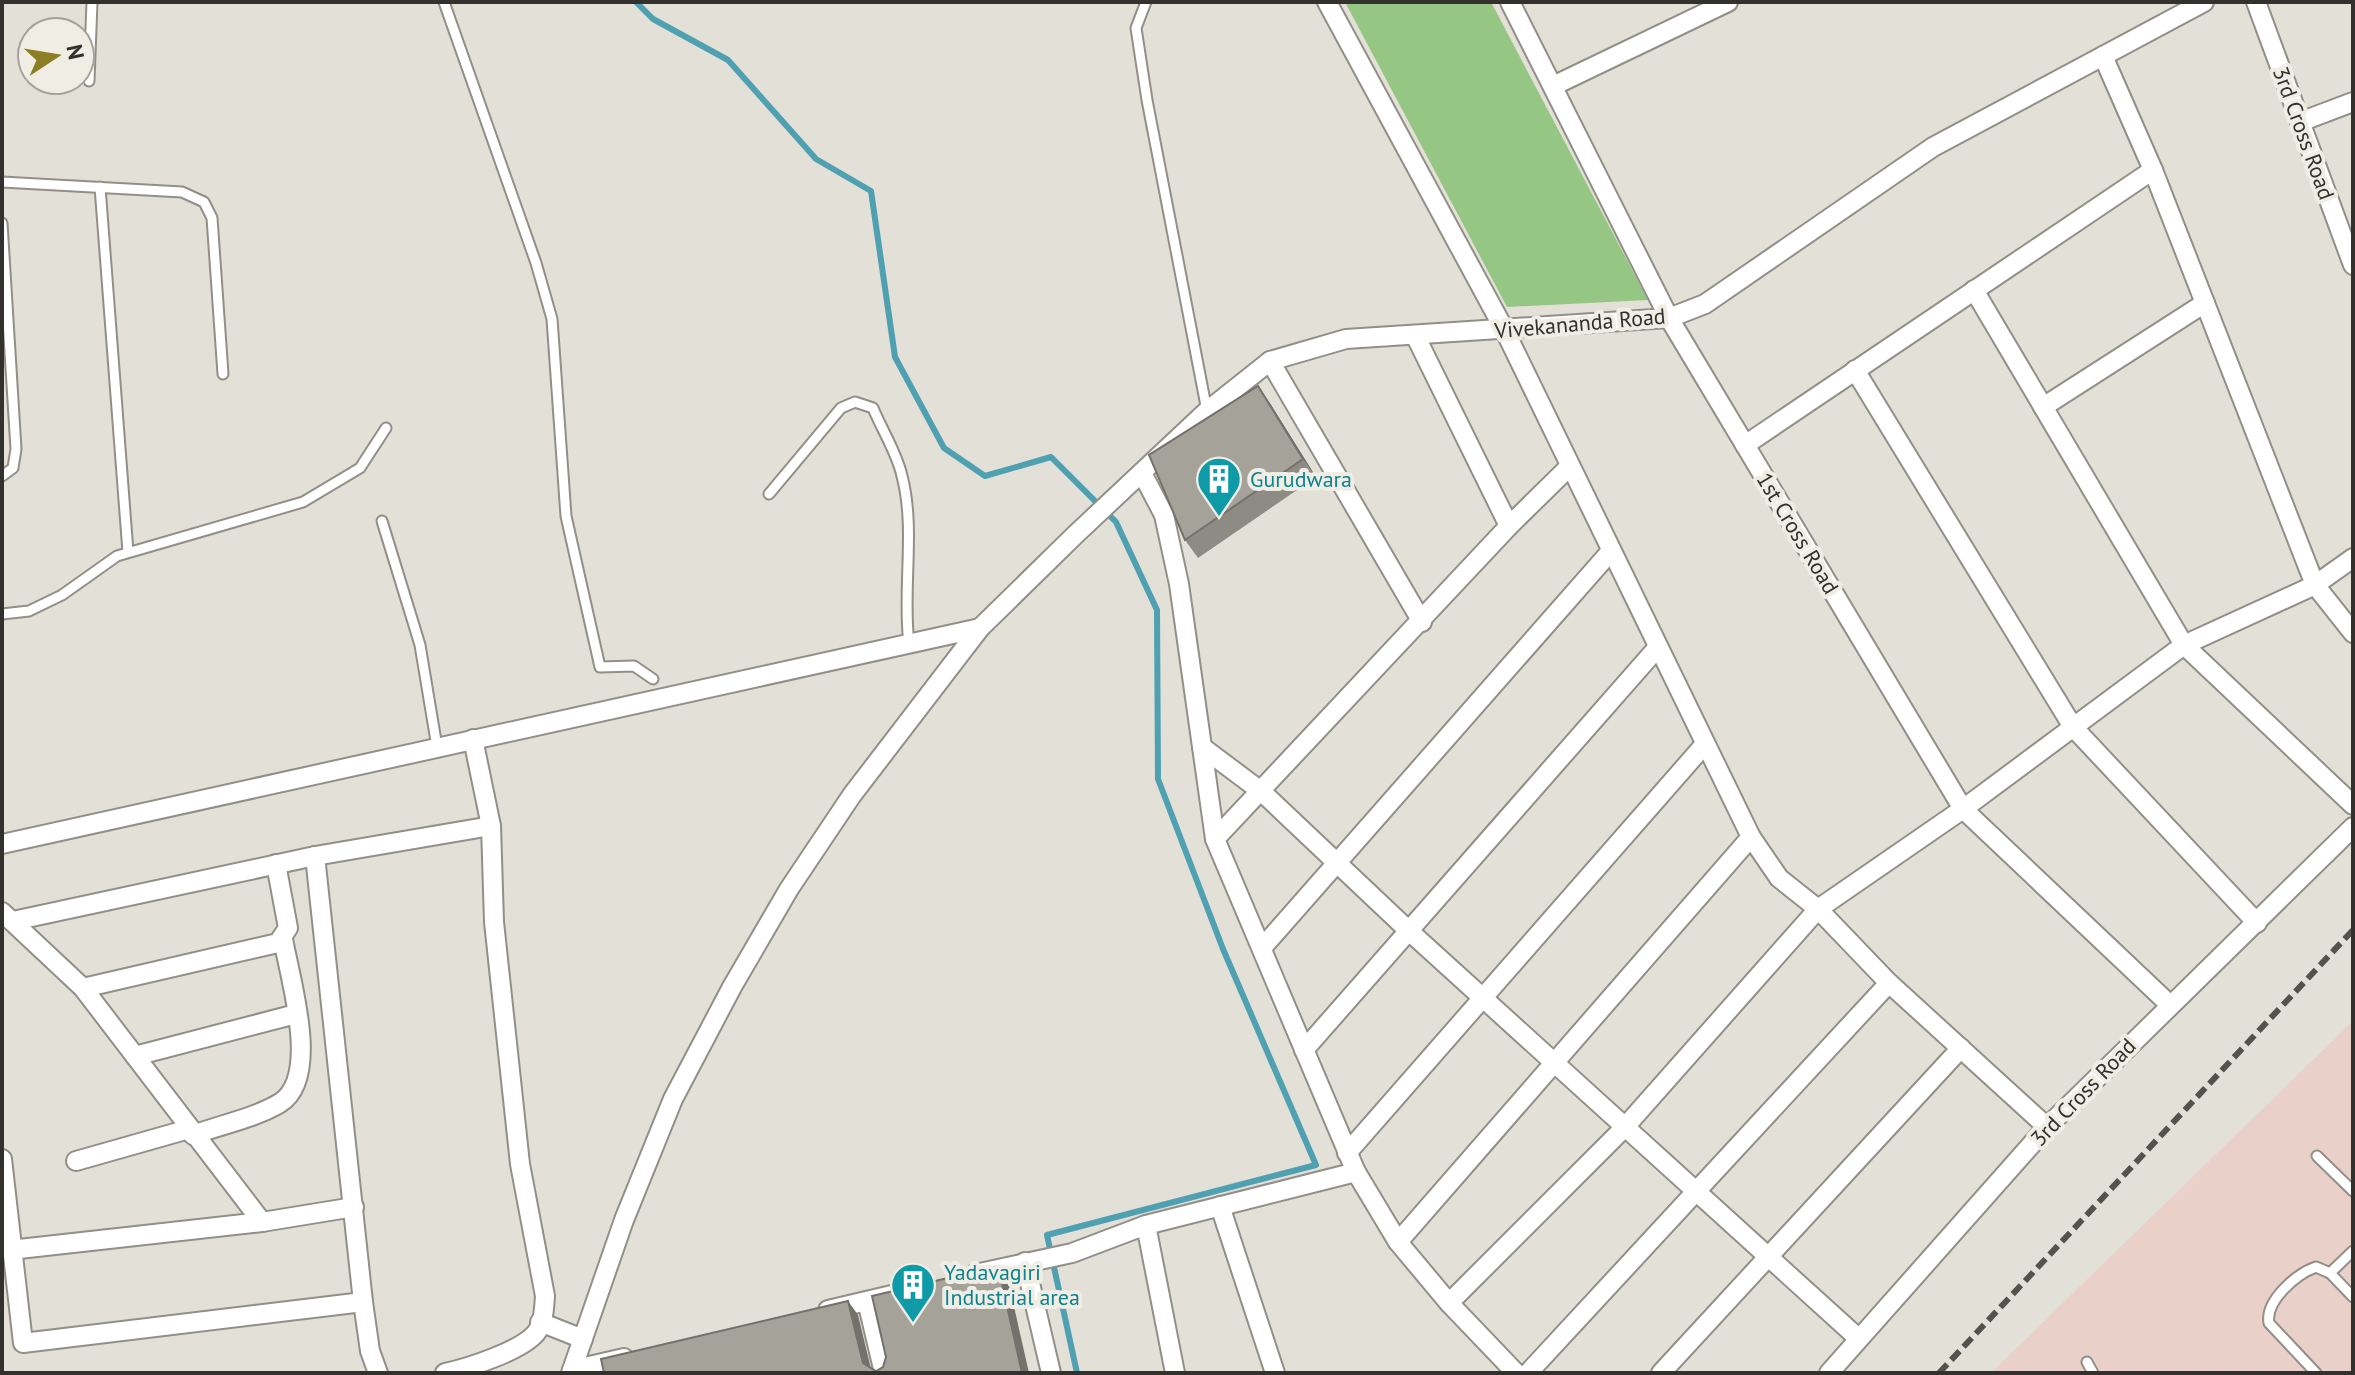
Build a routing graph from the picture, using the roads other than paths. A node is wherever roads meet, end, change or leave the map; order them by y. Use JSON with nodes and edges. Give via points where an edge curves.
{"nodes":[{"id":1,"x":444,"y":2,"type":"edge"},
{"id":2,"x":1146,"y":2,"type":"edge"},
{"id":3,"x":1327,"y":2,"type":"edge"},
{"id":4,"x":1510,"y":2,"type":"edge"},
{"id":5,"x":1728,"y":2,"type":"edge"},
{"id":6,"x":2204,"y":2,"type":"edge"},
{"id":7,"x":2256,"y":2,"type":"edge"},
{"id":8,"x":2103,"y":56,"type":"junction"},
{"id":9,"x":1553,"y":86,"type":"junction"},
{"id":10,"x":2353,"y":102,"type":"edge"},
{"id":11,"x":2300,"y":122,"type":"junction"},
{"id":12,"x":2153,"y":170,"type":"junction"},
{"id":13,"x":2,"y":182,"type":"edge"},
{"id":14,"x":100,"y":187,"type":"junction"},
{"id":15,"x":2,"y":223,"type":"edge"},
{"id":16,"x":2353,"y":265,"type":"edge"},
{"id":17,"x":1974,"y":290,"type":"junction"},
{"id":18,"x":2205,"y":303,"type":"junction"},
{"id":19,"x":1669,"y":318,"type":"junction"},
{"id":20,"x":1504,"y":329,"type":"junction"},
{"id":21,"x":1415,"y":335,"type":"junction"},
{"id":22,"x":1270,"y":361,"type":"junction"},
{"id":23,"x":1855,"y":370,"type":"junction"},
{"id":24,"x":223,"y":374,"type":"dead end"},
{"id":25,"x":2043,"y":407,"type":"junction"},
{"id":26,"x":1207,"y":411,"type":"junction"},
{"id":27,"x":386,"y":428,"type":"dead end"},
{"id":28,"x":1745,"y":445,"type":"junction"},
{"id":29,"x":1570,"y":466,"type":"junction"},
{"id":30,"x":1142,"y":473,"type":"junction"},
{"id":31,"x":2,"y":476,"type":"edge"},
{"id":32,"x":769,"y":494,"type":"dead end"},
{"id":33,"x":382,"y":521,"type":"dead end"},
{"id":34,"x":1509,"y":526,"type":"junction"},
{"id":35,"x":1611,"y":551,"type":"junction"},
{"id":36,"x":128,"y":552,"type":"junction"},
{"id":37,"x":2353,"y":558,"type":"edge"},
{"id":38,"x":2315,"y":585,"type":"junction"},
{"id":39,"x":2,"y":614,"type":"edge"},
{"id":40,"x":1422,"y":622,"type":"junction"},
{"id":41,"x":980,"y":628,"type":"junction"},
{"id":42,"x":2353,"y":633,"type":"edge"},
{"id":43,"x":909,"y":644,"type":"junction"},
{"id":44,"x":2184,"y":645,"type":"junction"},
{"id":45,"x":1658,"y":647,"type":"junction"},
{"id":46,"x":653,"y":679,"type":"dead end"},
{"id":47,"x":2073,"y":727,"type":"junction"},
{"id":48,"x":473,"y":739,"type":"junction"},
{"id":49,"x":1705,"y":744,"type":"junction"},
{"id":50,"x":437,"y":747,"type":"junction"},
{"id":51,"x":1202,"y":747,"type":"junction"},
{"id":52,"x":1262,"y":792,"type":"junction"},
{"id":53,"x":2353,"y":805,"type":"edge"},
{"id":54,"x":1963,"y":809,"type":"junction"},
{"id":55,"x":491,"y":826,"type":"junction"},
{"id":56,"x":2353,"y":827,"type":"edge"},
{"id":57,"x":1751,"y":837,"type":"junction"},
{"id":58,"x":1215,"y":839,"type":"junction"},
{"id":59,"x":2,"y":844,"type":"edge"},
{"id":60,"x":315,"y":856,"type":"junction"},
{"id":61,"x":1336,"y":863,"type":"junction"},
{"id":62,"x":276,"y":864,"type":"junction"},
{"id":63,"x":1818,"y":909,"type":"junction"},
{"id":64,"x":7,"y":917,"type":"edge"},
{"id":65,"x":2257,"y":923,"type":"junction"},
{"id":66,"x":1409,"y":931,"type":"junction"},
{"id":67,"x":283,"y":939,"type":"junction"},
{"id":68,"x":1262,"y":948,"type":"junction"},
{"id":69,"x":1889,"y":983,"type":"junction"},
{"id":70,"x":83,"y":988,"type":"junction"},
{"id":71,"x":1483,"y":998,"type":"junction"},
{"id":72,"x":2169,"y":1004,"type":"junction"},
{"id":73,"x":296,"y":1014,"type":"junction"},
{"id":74,"x":1961,"y":1048,"type":"junction"},
{"id":75,"x":1304,"y":1050,"type":"junction"},
{"id":76,"x":135,"y":1056,"type":"junction"},
{"id":77,"x":1555,"y":1063,"type":"junction"},
{"id":78,"x":1625,"y":1127,"type":"junction"},
{"id":79,"x":2047,"y":1127,"type":"junction"},
{"id":80,"x":191,"y":1132,"type":"junction"},
{"id":81,"x":1347,"y":1153,"type":"junction"},
{"id":82,"x":2317,"y":1156,"type":"dead end"},
{"id":83,"x":2,"y":1159,"type":"edge"},
{"id":84,"x":76,"y":1161,"type":"dead end"},
{"id":85,"x":1350,"y":1174,"type":"junction"},
{"id":86,"x":2353,"y":1191,"type":"edge"},
{"id":87,"x":1697,"y":1193,"type":"junction"},
{"id":88,"x":1220,"y":1206,"type":"junction"},
{"id":89,"x":354,"y":1207,"type":"junction"},
{"id":90,"x":262,"y":1222,"type":"junction"},
{"id":91,"x":1146,"y":1225,"type":"junction"},
{"id":92,"x":1398,"y":1242,"type":"junction"},
{"id":93,"x":10,"y":1250,"type":"junction"},
{"id":94,"x":2353,"y":1251,"type":"edge"},
{"id":95,"x":1768,"y":1257,"type":"junction"},
{"id":96,"x":1029,"y":1262,"type":"junction"},
{"id":97,"x":2330,"y":1273,"type":"junction"},
{"id":98,"x":953,"y":1280,"type":"edge"},
{"id":99,"x":910,"y":1290,"type":"edge"},
{"id":100,"x":2353,"y":1297,"type":"edge"},
{"id":101,"x":867,"y":1301,"type":"junction"},
{"id":102,"x":363,"y":1302,"type":"junction"},
{"id":103,"x":1449,"y":1303,"type":"junction"},
{"id":104,"x":804,"y":1315,"type":"edge"},
{"id":105,"x":540,"y":1322,"type":"junction"},
{"id":106,"x":1858,"y":1338,"type":"junction"},
{"id":107,"x":583,"y":1339,"type":"junction"},
{"id":108,"x":649,"y":1352,"type":"edge"},
{"id":109,"x":2087,"y":1362,"type":"dead end"},
{"id":110,"x":1836,"y":1370,"type":"edge"},
{"id":111,"x":571,"y":1372,"type":"edge"},
{"id":112,"x":378,"y":1373,"type":"edge"},
{"id":113,"x":445,"y":1373,"type":"edge"},
{"id":114,"x":884,"y":1373,"type":"edge"},
{"id":115,"x":1051,"y":1373,"type":"edge"},
{"id":116,"x":1175,"y":1373,"type":"edge"},
{"id":117,"x":1275,"y":1373,"type":"edge"},
{"id":118,"x":1516,"y":1373,"type":"edge"},
{"id":119,"x":1528,"y":1373,"type":"edge"},
{"id":120,"x":1661,"y":1373,"type":"edge"},
{"id":121,"x":2093,"y":1373,"type":"edge"},
{"id":122,"x":2316,"y":1373,"type":"edge"}],
"edges":[{"from":1,"to":46,"type":"lane","via":[[552,319],[566,516],[600,667],[634,666]]},
{"from":2,"to":26,"type":"lane","via":[[1136,28]]},
{"from":3,"to":20,"type":"street"},
{"from":4,"to":9,"type":"street","name":"1st Cross Road"},
{"from":5,"to":9,"type":"street"},
{"from":6,"to":8,"type":"street","name":"Vivekananda Road"},
{"from":7,"to":11,"type":"street","name":"3rd Cross Road"},
{"from":8,"to":12,"type":"street"},
{"from":8,"to":19,"type":"street","name":"Vivekananda Road","via":[[1933,147],[1705,304]]},
{"from":9,"to":19,"type":"street","name":"1st Cross Road"},
{"from":10,"to":11,"type":"street"},
{"from":11,"to":16,"type":"street","name":"3rd Cross Road"},
{"from":12,"to":17,"type":"street"},
{"from":12,"to":18,"type":"street"},
{"from":13,"to":14,"type":"lane"},
{"from":14,"to":24,"type":"lane","via":[[182,192],[204,202],[212,218]]},
{"from":14,"to":36,"type":"lane"},
{"from":15,"to":31,"type":"lane","via":[[16,449],[13,468]]},
{"from":17,"to":23,"type":"street"},
{"from":17,"to":25,"type":"street"},
{"from":18,"to":25,"type":"street"},
{"from":18,"to":38,"type":"street"},
{"from":19,"to":20,"type":"street","name":"Vivekananda Road"},
{"from":19,"to":28,"type":"street","name":"1st Cross Road"},
{"from":20,"to":21,"type":"street","name":"Vivekananda Road"},
{"from":20,"to":29,"type":"street"},
{"from":21,"to":22,"type":"street","name":"Vivekananda Road","via":[[1346,339]]},
{"from":21,"to":34,"type":"street"},
{"from":22,"to":26,"type":"street","name":"Vivekananda Road"},
{"from":22,"to":40,"type":"street"},
{"from":23,"to":28,"type":"street"},
{"from":23,"to":47,"type":"street"},
{"from":25,"to":44,"type":"street"},
{"from":26,"to":30,"type":"street","name":"Vivekananda Road"},
{"from":27,"to":36,"type":"lane","via":[[360,468],[303,502]]},
{"from":28,"to":54,"type":"street","name":"1st Cross Road"},
{"from":29,"to":34,"type":"street"},
{"from":29,"to":35,"type":"street"},
{"from":30,"to":41,"type":"street","name":"Vivekananda Road"},
{"from":30,"to":51,"type":"street","via":[[1164,515]]},
{"from":32,"to":43,"type":"lane","via":[[841,408],[855,402],[873,408],[902,475]]},
{"from":33,"to":50,"type":"lane","via":[[420,645]]},
{"from":34,"to":40,"type":"street"},
{"from":35,"to":45,"type":"street"},
{"from":35,"to":61,"type":"street"},
{"from":36,"to":39,"type":"lane","via":[[62,595],[29,611]]},
{"from":37,"to":38,"type":"street"},
{"from":38,"to":42,"type":"street"},
{"from":38,"to":44,"type":"street"},
{"from":40,"to":52,"type":"street"},
{"from":41,"to":43,"type":"street"},
{"from":41,"to":107,"type":"street","name":"Vivekananda Road","via":[[852,795],[732,987],[673,1099]]},
{"from":43,"to":48,"type":"street"},
{"from":44,"to":47,"type":"street"},
{"from":44,"to":53,"type":"street"},
{"from":45,"to":49,"type":"street"},
{"from":45,"to":66,"type":"street"},
{"from":47,"to":54,"type":"street"},
{"from":47,"to":65,"type":"street"},
{"from":48,"to":50,"type":"street"},
{"from":48,"to":55,"type":"street"},
{"from":49,"to":57,"type":"street"},
{"from":49,"to":71,"type":"street"},
{"from":50,"to":59,"type":"street"},
{"from":51,"to":52,"type":"street"},
{"from":51,"to":58,"type":"street"},
{"from":52,"to":58,"type":"street"},
{"from":52,"to":61,"type":"street"},
{"from":54,"to":63,"type":"street"},
{"from":54,"to":72,"type":"street","name":"1st Cross Road"},
{"from":55,"to":60,"type":"street"},
{"from":55,"to":105,"type":"street","via":[[494,922],[520,1164],[545,1296]]},
{"from":56,"to":65,"type":"street","name":"3rd Cross Road"},
{"from":57,"to":63,"type":"street","via":[[1779,878]]},
{"from":57,"to":77,"type":"street"},
{"from":58,"to":68,"type":"street"},
{"from":60,"to":62,"type":"street"},
{"from":60,"to":89,"type":"street"},
{"from":61,"to":66,"type":"street"},
{"from":61,"to":68,"type":"street"},
{"from":62,"to":64,"type":"street"},
{"from":62,"to":67,"type":"street","via":[[288,928]]},
{"from":63,"to":69,"type":"street"},
{"from":63,"to":78,"type":"street"},
{"from":64,"to":70,"type":"street"},
{"from":65,"to":72,"type":"street","name":"3rd Cross Road"},
{"from":66,"to":71,"type":"street"},
{"from":66,"to":75,"type":"street"},
{"from":67,"to":70,"type":"street"},
{"from":67,"to":73,"type":"street"},
{"from":68,"to":75,"type":"street"},
{"from":69,"to":74,"type":"street"},
{"from":69,"to":87,"type":"street"},
{"from":70,"to":76,"type":"street"},
{"from":71,"to":77,"type":"street"},
{"from":71,"to":81,"type":"street"},
{"from":72,"to":79,"type":"street","name":"3rd Cross Road"},
{"from":73,"to":76,"type":"street"},
{"from":73,"to":80,"type":"street","via":[[302,1061],[288,1095],[280,1103]]},
{"from":74,"to":79,"type":"street"},
{"from":74,"to":95,"type":"street"},
{"from":75,"to":81,"type":"street"},
{"from":76,"to":80,"type":"street"},
{"from":77,"to":78,"type":"street"},
{"from":77,"to":92,"type":"street"},
{"from":78,"to":87,"type":"street"},
{"from":78,"to":103,"type":"street"},
{"from":79,"to":106,"type":"street","name":"3rd Cross Road"},
{"from":80,"to":84,"type":"street"},
{"from":80,"to":90,"type":"street"},
{"from":81,"to":85,"type":"street"},
{"from":82,"to":86,"type":"lane"},
{"from":83,"to":93,"type":"street"},
{"from":85,"to":88,"type":"street"},
{"from":85,"to":92,"type":"street"},
{"from":87,"to":95,"type":"street"},
{"from":87,"to":119,"type":"street"},
{"from":88,"to":91,"type":"street"},
{"from":88,"to":117,"type":"street"},
{"from":89,"to":90,"type":"street"},
{"from":89,"to":102,"type":"street"},
{"from":90,"to":93,"type":"street"},
{"from":91,"to":96,"type":"street","via":[[1072,1253]]},
{"from":91,"to":116,"type":"street"},
{"from":92,"to":103,"type":"street"},
{"from":93,"to":102,"type":"street","via":[[23,1343]]},
{"from":94,"to":97,"type":"lane"},
{"from":95,"to":106,"type":"street"},
{"from":95,"to":120,"type":"street"},
{"from":96,"to":98,"type":"street"},
{"from":96,"to":115,"type":"street"},
{"from":97,"to":100,"type":"lane"},
{"from":97,"to":122,"type":"lane","via":[[2316,1267],[2304,1271],[2267,1314],[2269,1323]]},
{"from":99,"to":101,"type":"street"},
{"from":101,"to":104,"type":"street"},
{"from":101,"to":114,"type":"street"},
{"from":102,"to":112,"type":"street"},
{"from":103,"to":118,"type":"street"},
{"from":105,"to":107,"type":"street"},
{"from":105,"to":113,"type":"street","via":[[536,1333],[518,1345]]},
{"from":106,"to":110,"type":"street","name":"3rd Cross Road"},
{"from":107,"to":111,"type":"street","name":"Vivekananda Road"},
{"from":108,"to":111,"type":"street"},
{"from":109,"to":121,"type":"lane"}]}
